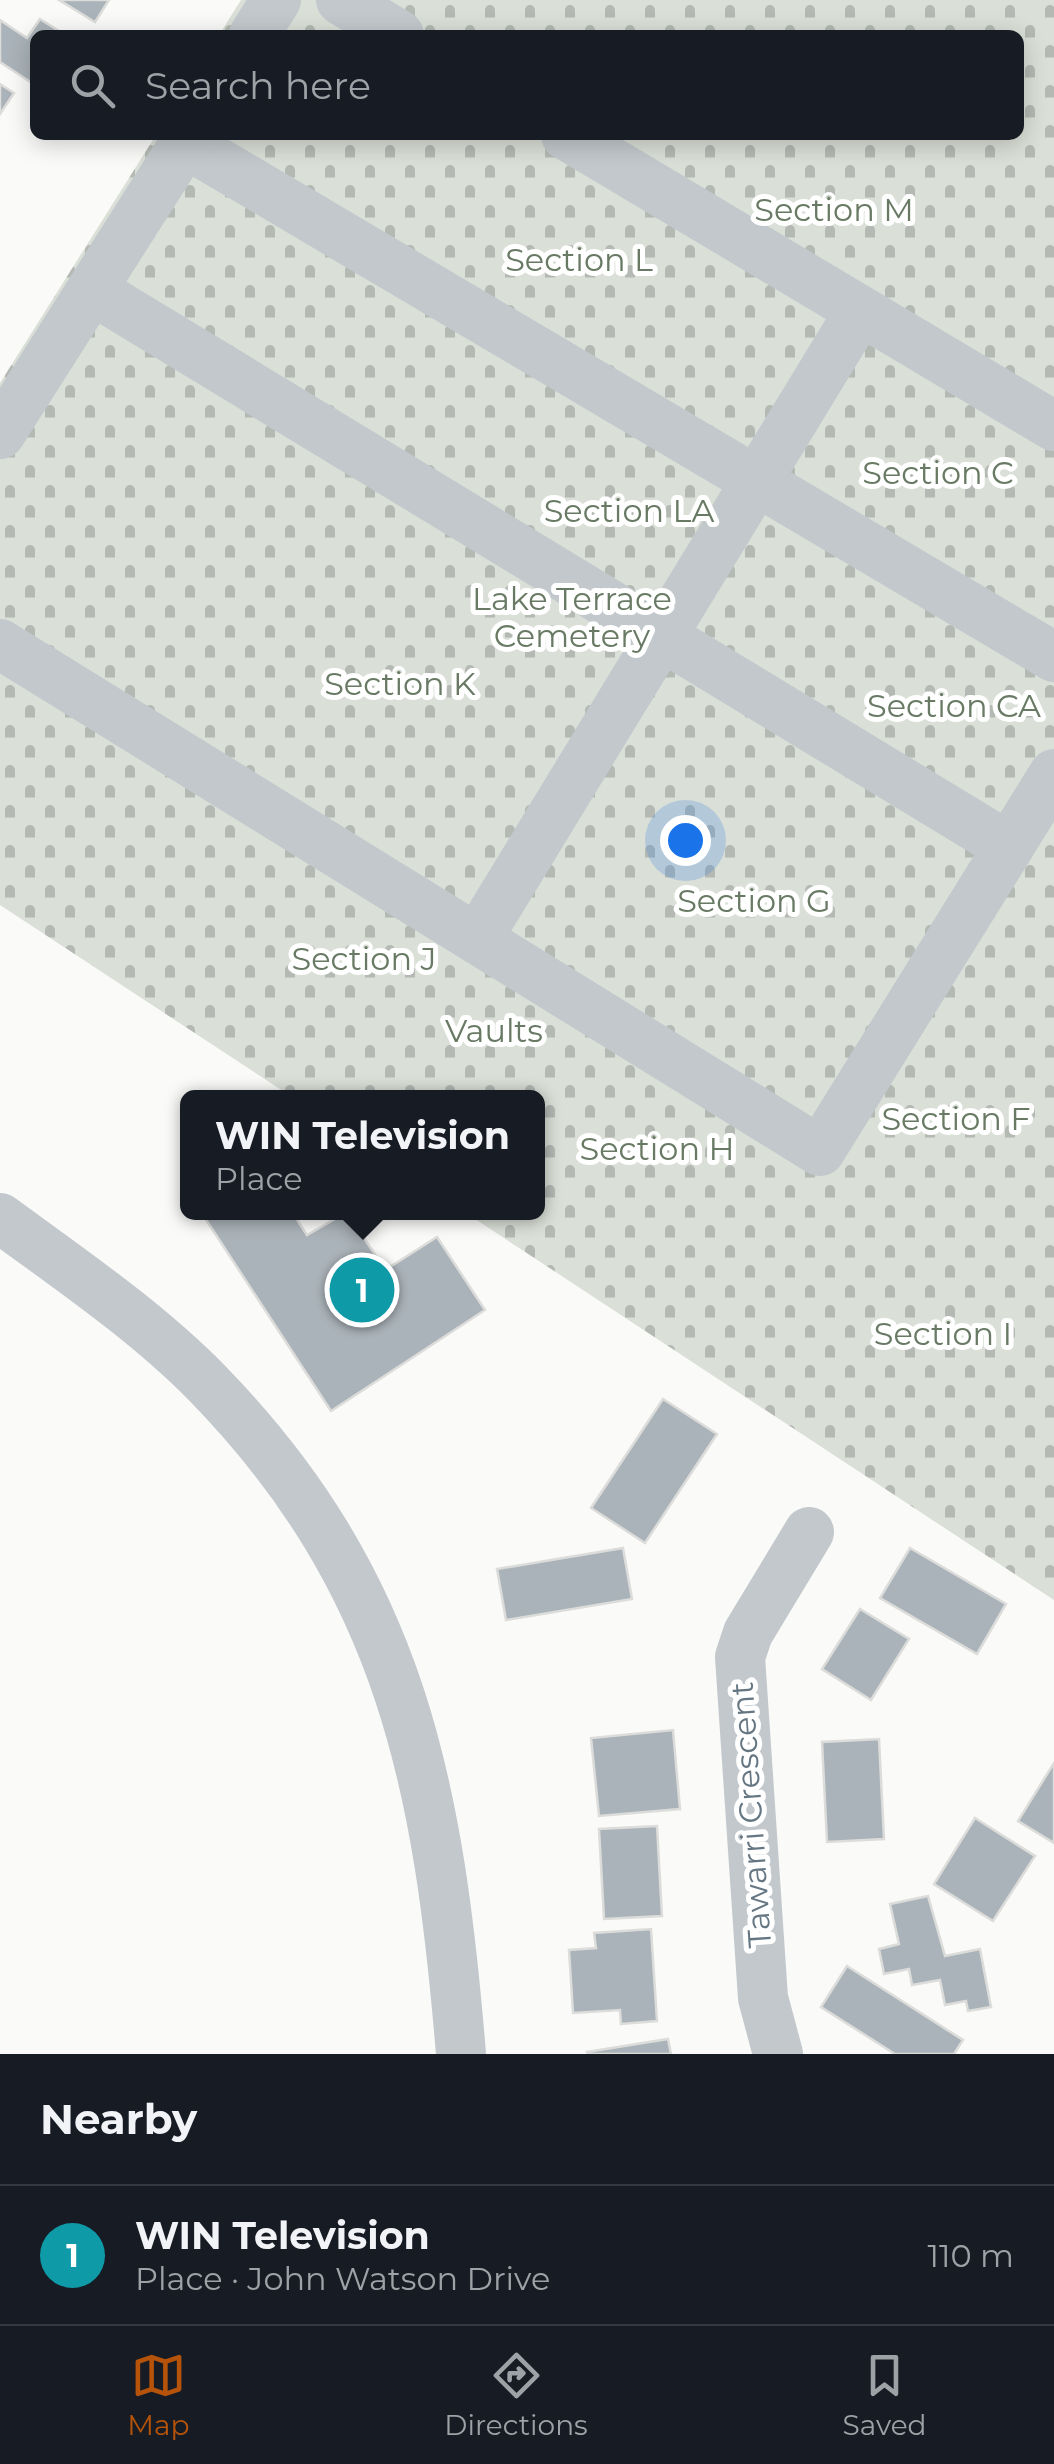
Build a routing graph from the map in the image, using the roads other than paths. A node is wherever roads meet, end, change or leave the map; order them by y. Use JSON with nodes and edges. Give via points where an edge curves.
{"nodes":[{"id":1,"x":276,"y":0,"type":"edge"},
{"id":2,"x":341,"y":0,"type":"edge"},
{"id":3,"x":257,"y":30,"type":"edge"},
{"id":4,"x":391,"y":30,"type":"edge"},
{"id":5,"x":187,"y":140,"type":"edge"},
{"id":6,"x":190,"y":140,"type":"edge"},
{"id":7,"x":574,"y":140,"type":"edge"},
{"id":8,"x":92,"y":290,"type":"junction"},
{"id":9,"x":860,"y":311,"type":"junction"},
{"id":10,"x":1054,"y":426,"type":"edge"},
{"id":11,"x":0,"y":434,"type":"edge"},
{"id":12,"x":758,"y":482,"type":"junction"},
{"id":13,"x":662,"y":636,"type":"junction"},
{"id":14,"x":0,"y":644,"type":"edge"},
{"id":15,"x":1054,"y":657,"type":"edge"},
{"id":16,"x":1054,"y":774,"type":"edge"},
{"id":17,"x":1009,"y":847,"type":"junction"},
{"id":18,"x":477,"y":939,"type":"junction"},
{"id":19,"x":0,"y":1218,"type":"edge"},
{"id":20,"x":809,"y":1532,"type":"dead end"},
{"id":21,"x":461,"y":2054,"type":"edge"},
{"id":22,"x":778,"y":2054,"type":"edge"}],
"edges":[{"from":1,"to":3,"type":"street"},
{"from":2,"to":4,"type":"street"},
{"from":5,"to":8,"type":"street"},
{"from":6,"to":12,"type":"street"},
{"from":7,"to":9,"type":"street"},
{"from":8,"to":11,"type":"street"},
{"from":8,"to":13,"type":"street"},
{"from":9,"to":10,"type":"street"},
{"from":9,"to":12,"type":"street"},
{"from":12,"to":13,"type":"street"},
{"from":12,"to":15,"type":"street"},
{"from":13,"to":17,"type":"street"},
{"from":13,"to":18,"type":"street"},
{"from":14,"to":18,"type":"street"},
{"from":16,"to":17,"type":"street"},
{"from":17,"to":18,"type":"street","via":[[820,1151]]},
{"from":19,"to":21,"type":"street","via":[[205,1381],[298,1487],[334,1543],[416,1736],[453,1957]]},
{"from":20,"to":22,"type":"street","name":"Tawarri Crescent","via":[[740,1657],[763,1998]]}]}
